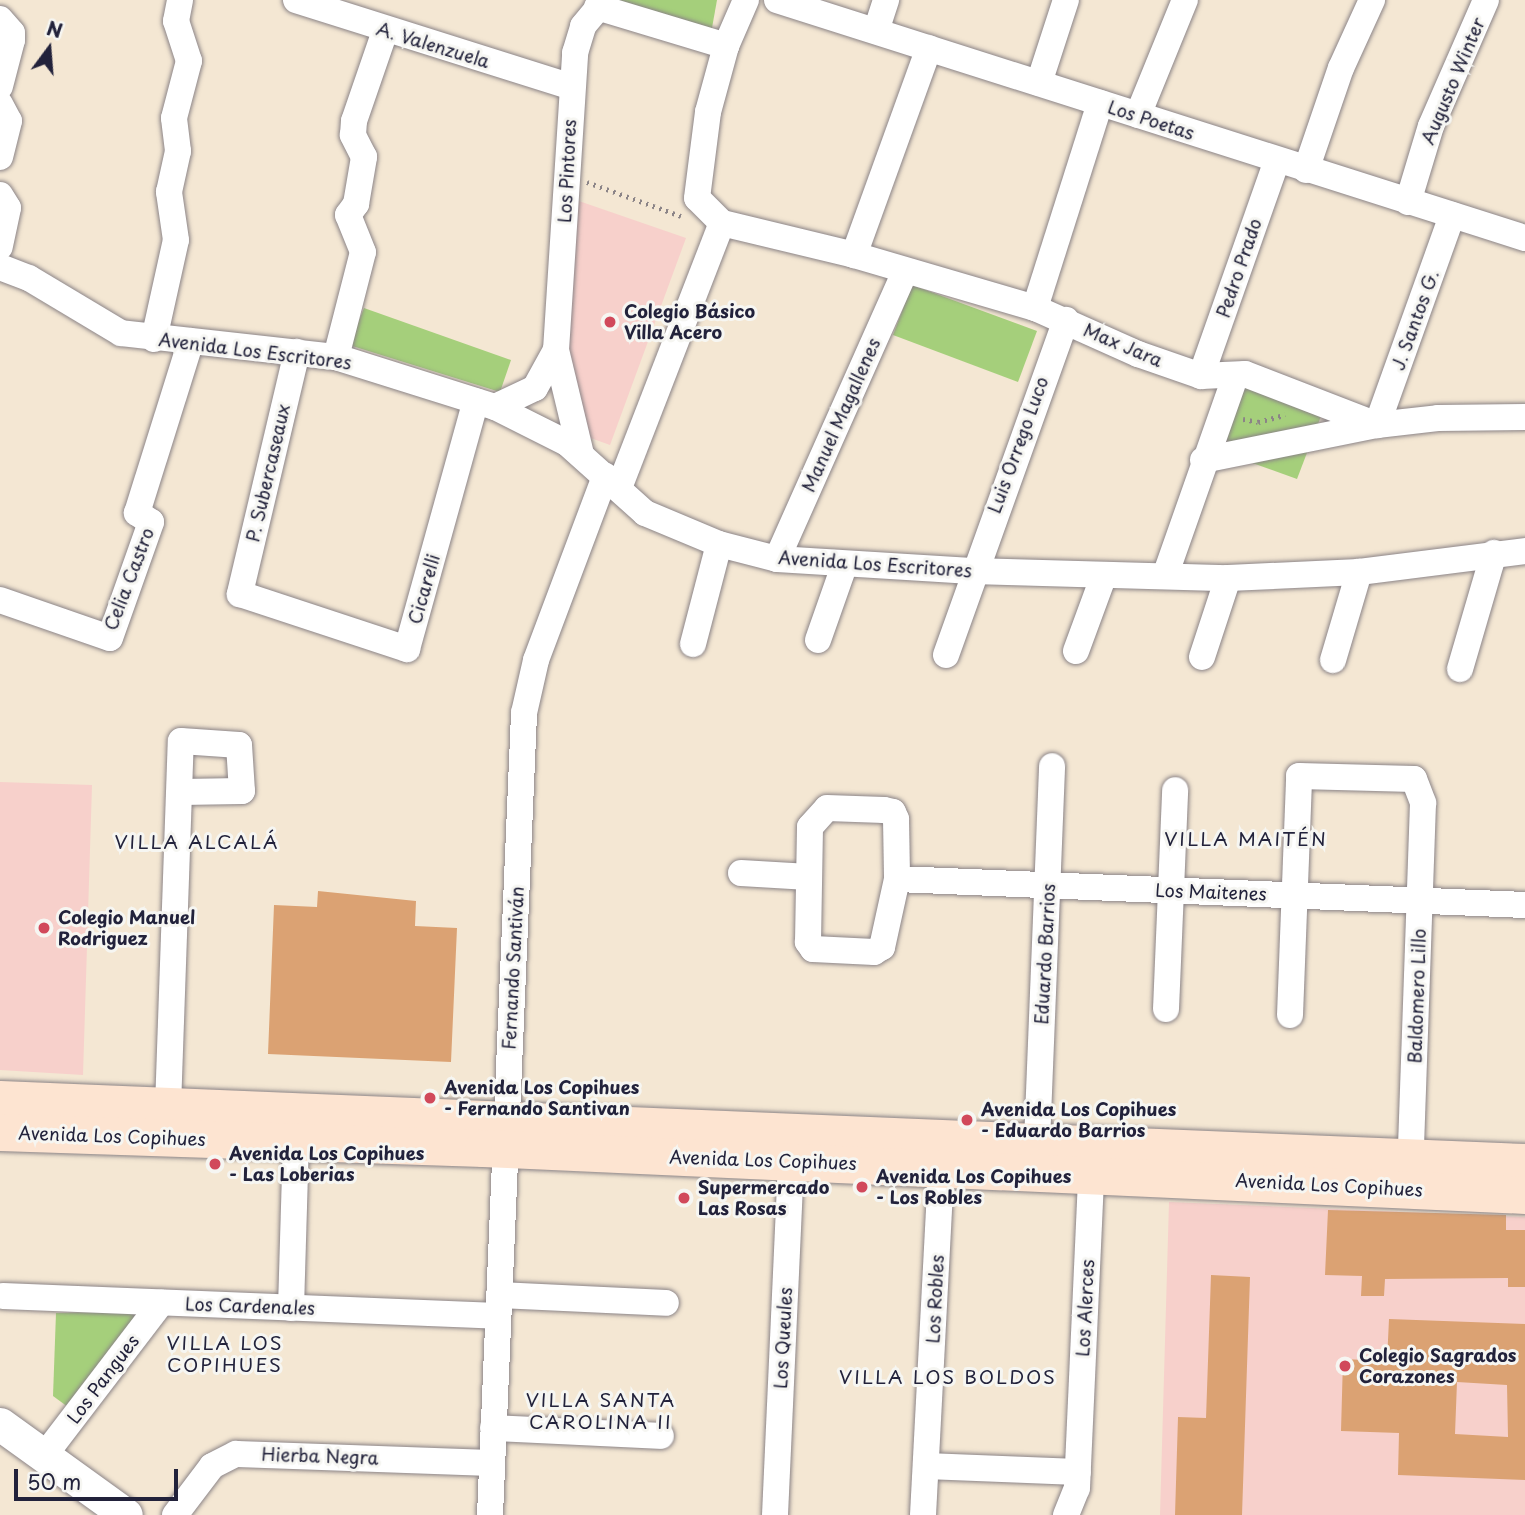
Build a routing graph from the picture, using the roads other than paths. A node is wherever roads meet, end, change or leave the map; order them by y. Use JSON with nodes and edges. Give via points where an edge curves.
{"nodes":[{"id":1,"x":180,"y":0,"type":"edge"},
{"id":2,"x":296,"y":0,"type":"edge"},
{"id":3,"x":746,"y":0,"type":"edge"},
{"id":4,"x":777,"y":0,"type":"edge"},
{"id":5,"x":886,"y":0,"type":"edge"},
{"id":6,"x":1066,"y":0,"type":"edge"},
{"id":7,"x":1185,"y":0,"type":"edge"},
{"id":8,"x":1372,"y":0,"type":"edge"},
{"id":9,"x":1486,"y":0,"type":"edge"},
{"id":10,"x":601,"y":3,"type":"edge"},
{"id":11,"x":0,"y":19,"type":"edge"},
{"id":12,"x":385,"y":31,"type":"junction"},
{"id":13,"x":876,"y":31,"type":"junction"},
{"id":14,"x":726,"y":46,"type":"junction"},
{"id":15,"x":929,"y":48,"type":"junction"},
{"id":16,"x":1039,"y":83,"type":"junction"},
{"id":17,"x":0,"y":86,"type":"edge"},
{"id":18,"x":572,"y":87,"type":"junction"},
{"id":19,"x":1100,"y":103,"type":"junction"},
{"id":20,"x":0,"y":104,"type":"edge"},
{"id":21,"x":1138,"y":115,"type":"junction"},
{"id":22,"x":0,"y":158,"type":"edge"},
{"id":23,"x":1277,"y":160,"type":"junction"},
{"id":24,"x":1306,"y":170,"type":"junction"},
{"id":25,"x":0,"y":195,"type":"edge"},
{"id":26,"x":1408,"y":202,"type":"junction"},
{"id":27,"x":1452,"y":215,"type":"junction"},
{"id":28,"x":723,"y":223,"type":"junction"},
{"id":29,"x":1525,"y":238,"type":"edge"},
{"id":30,"x":0,"y":247,"type":"edge"},
{"id":31,"x":854,"y":255,"type":"junction"},
{"id":32,"x":0,"y":267,"type":"edge"},
{"id":33,"x":905,"y":271,"type":"junction"},
{"id":34,"x":1035,"y":309,"type":"junction"},
{"id":35,"x":1066,"y":320,"type":"junction"},
{"id":36,"x":153,"y":339,"type":"junction"},
{"id":37,"x":191,"y":341,"type":"junction"},
{"id":38,"x":556,"y":350,"type":"junction"},
{"id":39,"x":297,"y":352,"type":"junction"},
{"id":40,"x":336,"y":357,"type":"junction"},
{"id":41,"x":1201,"y":376,"type":"junction"},
{"id":42,"x":1235,"y":377,"type":"junction"},
{"id":43,"x":486,"y":404,"type":"junction"},
{"id":44,"x":1525,"y":417,"type":"edge"},
{"id":45,"x":1377,"y":425,"type":"junction"},
{"id":46,"x":581,"y":454,"type":"junction"},
{"id":47,"x":1203,"y":460,"type":"junction"},
{"id":48,"x":612,"y":482,"type":"junction"},
{"id":49,"x":719,"y":544,"type":"junction"},
{"id":50,"x":1525,"y":551,"type":"edge"},
{"id":51,"x":1494,"y":554,"type":"junction"},
{"id":52,"x":777,"y":559,"type":"junction"},
{"id":53,"x":844,"y":566,"type":"junction"},
{"id":54,"x":972,"y":571,"type":"junction"},
{"id":55,"x":1359,"y":572,"type":"junction"},
{"id":56,"x":1104,"y":575,"type":"junction"},
{"id":57,"x":1165,"y":576,"type":"junction"},
{"id":58,"x":1228,"y":578,"type":"junction"},
{"id":59,"x":240,"y":594,"type":"joint"},
{"id":60,"x":0,"y":600,"type":"edge"},
{"id":61,"x":818,"y":640,"type":"dead end"},
{"id":62,"x":692,"y":644,"type":"dead end"},
{"id":63,"x":1076,"y":651,"type":"dead end"},
{"id":64,"x":946,"y":655,"type":"dead end"},
{"id":65,"x":1202,"y":657,"type":"dead end"},
{"id":66,"x":1333,"y":660,"type":"dead end"},
{"id":67,"x":1461,"y":669,"type":"dead end"},
{"id":68,"x":1052,"y":766,"type":"dead end"},
{"id":69,"x":1175,"y":790,"type":"dead end"},
{"id":70,"x":181,"y":792,"type":"dead end"},
{"id":71,"x":741,"y":873,"type":"dead end"},
{"id":72,"x":809,"y":877,"type":"junction"},
{"id":73,"x":897,"y":880,"type":"junction"},
{"id":74,"x":1048,"y":886,"type":"junction"},
{"id":75,"x":1171,"y":891,"type":"junction"},
{"id":76,"x":1294,"y":895,"type":"junction"},
{"id":77,"x":1421,"y":900,"type":"junction"},
{"id":78,"x":1525,"y":905,"type":"edge"},
{"id":79,"x":1166,"y":1009,"type":"dead end"},
{"id":80,"x":1290,"y":1014,"type":"dead end"},
{"id":81,"x":0,"y":1099,"type":"edge"},
{"id":82,"x":168,"y":1107,"type":"junction"},
{"id":83,"x":0,"y":1132,"type":"edge"},
{"id":84,"x":505,"y":1136,"type":"junction"},
{"id":85,"x":296,"y":1142,"type":"junction"},
{"id":86,"x":1037,"y":1142,"type":"junction"},
{"id":87,"x":1092,"y":1159,"type":"junction"},
{"id":88,"x":791,"y":1161,"type":"junction"},
{"id":89,"x":1525,"y":1162,"type":"edge"},
{"id":90,"x":941,"y":1167,"type":"junction"},
{"id":91,"x":1410,"y":1173,"type":"junction"},
{"id":92,"x":1525,"y":1195,"type":"edge"},
{"id":93,"x":3,"y":1296,"type":"dead end"},
{"id":94,"x":161,"y":1303,"type":"junction"},
{"id":95,"x":666,"y":1303,"type":"dead end"},
{"id":96,"x":498,"y":1306,"type":"junction"},
{"id":97,"x":290,"y":1308,"type":"junction"},
{"id":98,"x":0,"y":1424,"type":"edge"},
{"id":99,"x":493,"y":1428,"type":"junction"},
{"id":100,"x":661,"y":1436,"type":"dead end"},
{"id":101,"x":44,"y":1456,"type":"junction"},
{"id":102,"x":492,"y":1463,"type":"junction"},
{"id":103,"x":926,"y":1466,"type":"junction"},
{"id":104,"x":1078,"y":1472,"type":"junction"},
{"id":105,"x":127,"y":1515,"type":"edge"},
{"id":106,"x":175,"y":1515,"type":"edge"},
{"id":107,"x":490,"y":1515,"type":"edge"},
{"id":108,"x":775,"y":1515,"type":"edge"},
{"id":109,"x":923,"y":1515,"type":"edge"},
{"id":110,"x":1066,"y":1515,"type":"edge"}],
"edges":[{"from":1,"to":36,"type":"street","via":[[176,21],[189,61],[174,118],[178,151],[169,192],[176,240]]},
{"from":2,"to":12,"type":"street","name":"A. Valenzuela"},
{"from":3,"to":14,"type":"street"},
{"from":4,"to":13,"type":"street","name":"Los Poetas"},
{"from":5,"to":13,"type":"street"},
{"from":6,"to":16,"type":"street"},
{"from":7,"to":21,"type":"street"},
{"from":8,"to":24,"type":"street","via":[[1341,68]]},
{"from":9,"to":26,"type":"street","name":"Augusto Winter","via":[[1431,126]]},
{"from":10,"to":14,"type":"street"},
{"from":10,"to":18,"type":"street","name":"Los Pintores","via":[[578,39]]},
{"from":11,"to":17,"type":"street","via":[[12,40]]},
{"from":12,"to":18,"type":"street","name":"A. Valenzuela"},
{"from":12,"to":40,"type":"street","via":[[354,121],[353,135],[364,157],[356,204],[348,215],[363,252]]},
{"from":13,"to":15,"type":"street","name":"Los Poetas"},
{"from":14,"to":28,"type":"street","via":[[708,112],[697,198]]},
{"from":15,"to":16,"type":"street","name":"Los Poetas"},
{"from":15,"to":31,"type":"street"},
{"from":16,"to":19,"type":"street","name":"Los Poetas"},
{"from":18,"to":38,"type":"street","name":"Los Pintores"},
{"from":19,"to":21,"type":"street","name":"Los Poetas"},
{"from":19,"to":34,"type":"street"},
{"from":20,"to":22,"type":"street","via":[[9,121]]},
{"from":21,"to":23,"type":"street","name":"Los Poetas"},
{"from":23,"to":24,"type":"street","name":"Los Poetas"},
{"from":23,"to":41,"type":"street","name":"Pedro Prado"},
{"from":24,"to":26,"type":"street","name":"Los Poetas"},
{"from":25,"to":30,"type":"street","via":[[8,208]]},
{"from":26,"to":27,"type":"street","name":"Los Poetas"},
{"from":27,"to":29,"type":"street","name":"Los Poetas"},
{"from":27,"to":45,"type":"street","name":"J. Santos G."},
{"from":28,"to":31,"type":"street","name":"Max Jara"},
{"from":28,"to":48,"type":"street","name":"Fernando Santiván"},
{"from":31,"to":33,"type":"street","name":"Max Jara"},
{"from":32,"to":36,"type":"street","name":"Avenida Los Escritores","via":[[40,284],[104,327]]},
{"from":33,"to":34,"type":"street","name":"Max Jara"},
{"from":33,"to":52,"type":"street","name":"Manuel Magallenes"},
{"from":34,"to":35,"type":"street","name":"Max Jara"},
{"from":35,"to":41,"type":"street","name":"Max Jara","via":[[1138,354]]},
{"from":35,"to":54,"type":"street","name":"Luis Orrego Luco"},
{"from":36,"to":37,"type":"street","name":"Avenida Los Escritores"},
{"from":37,"to":39,"type":"street","name":"Avenida Los Escritores"},
{"from":37,"to":60,"type":"street","name":"Celia Castro","via":[[136,513],[151,522],[110,638]]},
{"from":38,"to":43,"type":"street","name":"Los Pintores","via":[[535,388]]},
{"from":38,"to":46,"type":"street","name":"Los Pintores"},
{"from":39,"to":40,"type":"street","name":"Avenida Los Escritores"},
{"from":39,"to":59,"type":"street","name":"P. Subercaseaux"},
{"from":40,"to":43,"type":"street","name":"Avenida Los Escritores"},
{"from":41,"to":42,"type":"street","name":"Max Jara"},
{"from":42,"to":45,"type":"street","name":"Max Jara","via":[[1245,374]]},
{"from":42,"to":47,"type":"street"},
{"from":43,"to":46,"type":"street","name":"Avenida Los Escritores","via":[[550,432]]},
{"from":43,"to":59,"type":"street","name":"Cicarelli","via":[[407,649]]},
{"from":44,"to":45,"type":"street","name":"Max Jara","via":[[1438,418]]},
{"from":45,"to":47,"type":"street"},
{"from":46,"to":48,"type":"street","name":"Avenida Los Escritores"},
{"from":47,"to":57,"type":"street"},
{"from":48,"to":49,"type":"street","name":"Avenida Los Escritores","via":[[645,513]]},
{"from":48,"to":84,"type":"street","name":"Fernando Santiván","via":[[526,694]]},
{"from":49,"to":52,"type":"street","name":"Avenida Los Escritores"},
{"from":49,"to":62,"type":"street"},
{"from":50,"to":51,"type":"street","name":"Avenida Los Escritores"},
{"from":51,"to":55,"type":"street","name":"Avenida Los Escritores"},
{"from":51,"to":67,"type":"street"},
{"from":52,"to":53,"type":"street","name":"Avenida Los Escritores"},
{"from":53,"to":54,"type":"street","name":"Avenida Los Escritores"},
{"from":53,"to":61,"type":"street"},
{"from":54,"to":56,"type":"street","name":"Avenida Los Escritores"},
{"from":54,"to":64,"type":"street","name":"Luis Orrego Luco"},
{"from":55,"to":58,"type":"street","name":"Avenida Los Escritores"},
{"from":55,"to":66,"type":"street"},
{"from":56,"to":57,"type":"street","name":"Avenida Los Escritores"},
{"from":56,"to":63,"type":"street"},
{"from":57,"to":58,"type":"street","name":"Avenida Los Escritores"},
{"from":58,"to":65,"type":"street"},
{"from":68,"to":74,"type":"street","name":"Eduardo Barrios"},
{"from":69,"to":75,"type":"street"},
{"from":70,"to":82,"type":"street"},
{"from":71,"to":72,"type":"street"},
{"from":72,"to":73,"type":"street","via":[[810,827],[827,808],[892,812]]},
{"from":72,"to":73,"type":"street","via":[[808,942],[813,950],[874,952],[882,947]]},
{"from":73,"to":74,"type":"street","name":"Los Maitenes"},
{"from":74,"to":75,"type":"street","name":"Los Maitenes"},
{"from":74,"to":86,"type":"street","name":"Eduardo Barrios"},
{"from":75,"to":76,"type":"street","name":"Los Maitenes"},
{"from":75,"to":79,"type":"street"},
{"from":76,"to":77,"type":"street","name":"Los Maitenes"},
{"from":76,"to":77,"type":"street","name":"Baldomero Lillo","via":[[1299,776],[1414,779],[1423,803]]},
{"from":76,"to":80,"type":"street"},
{"from":77,"to":78,"type":"street","name":"Los Maitenes"},
{"from":77,"to":91,"type":"street","name":"Baldomero Lillo"},
{"from":81,"to":82,"type":"main road","name":"Avenida Los Copihues"},
{"from":82,"to":84,"type":"main road","name":"Avenida Los Copihues"},
{"from":83,"to":85,"type":"main road","name":"Avenida Los Copihues"},
{"from":84,"to":85,"type":"main road","name":"Avenida Los Copihues"},
{"from":84,"to":86,"type":"main road","name":"Avenida Los Copihues"},
{"from":84,"to":88,"type":"main road","name":"Avenida Los Copihues"},
{"from":84,"to":96,"type":"street","name":"Fernando Santiván"},
{"from":85,"to":97,"type":"street"},
{"from":86,"to":87,"type":"main road","name":"Avenida Los Copihues"},
{"from":87,"to":90,"type":"main road","name":"Avenida Los Copihues"},
{"from":87,"to":91,"type":"main road","name":"Avenida Los Copihues"},
{"from":87,"to":104,"type":"street","name":"Los Alerces"},
{"from":88,"to":90,"type":"main road","name":"Avenida Los Copihues"},
{"from":88,"to":108,"type":"street","name":"Los Queules"},
{"from":89,"to":91,"type":"main road","name":"Avenida Los Copihues"},
{"from":90,"to":103,"type":"street","name":"Los Robles"},
{"from":91,"to":92,"type":"main road","name":"Avenida Los Copihues"},
{"from":93,"to":94,"type":"street","name":"Los Cardenales"},
{"from":94,"to":97,"type":"street","name":"Los Cardenales"},
{"from":94,"to":101,"type":"street","name":"Los Pangues"},
{"from":95,"to":96,"type":"street","name":"Los Cardenales"},
{"from":96,"to":97,"type":"street","name":"Los Cardenales"},
{"from":96,"to":99,"type":"street","name":"Fernando Santiván"},
{"from":98,"to":101,"type":"street"},
{"from":99,"to":100,"type":"street"},
{"from":99,"to":102,"type":"street","name":"Fernando Santiván"},
{"from":101,"to":105,"type":"street"},
{"from":102,"to":106,"type":"street","name":"Hierba Negra","via":[[236,1454],[212,1466]]},
{"from":102,"to":107,"type":"street","name":"Fernando Santiván"},
{"from":103,"to":104,"type":"street"},
{"from":103,"to":109,"type":"street","name":"Los Robles"},
{"from":104,"to":110,"type":"street","name":"Los Alerces","via":[[1076,1497]]}]}
